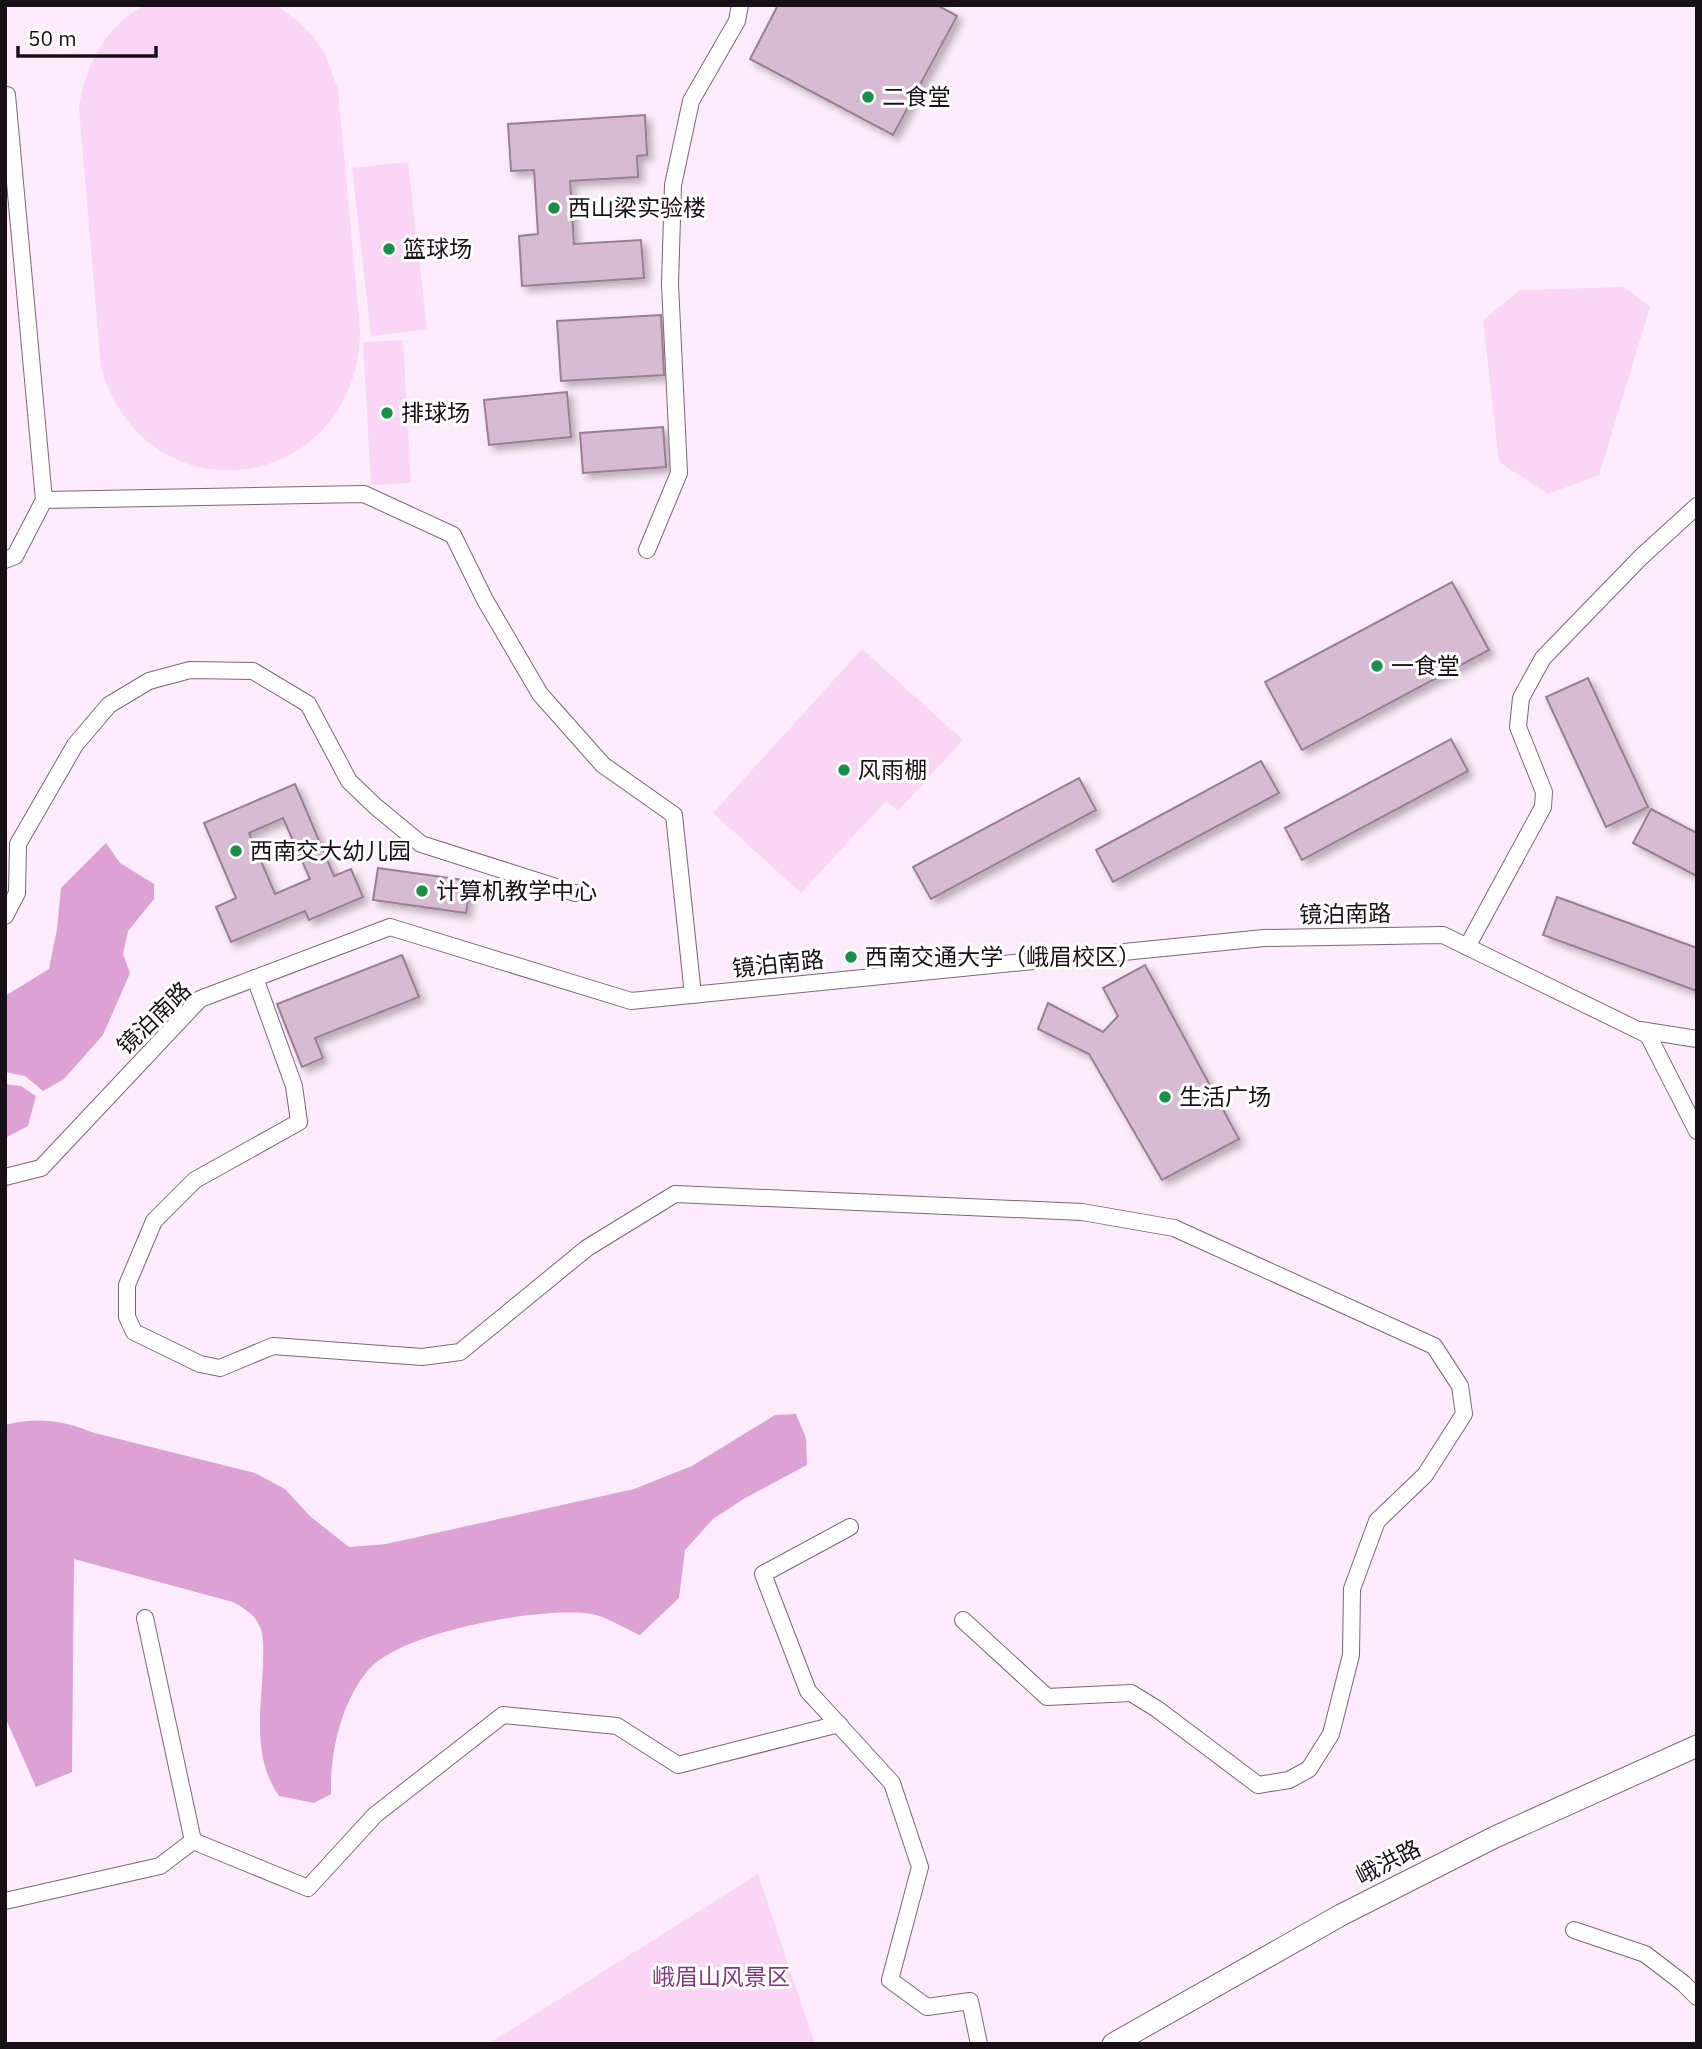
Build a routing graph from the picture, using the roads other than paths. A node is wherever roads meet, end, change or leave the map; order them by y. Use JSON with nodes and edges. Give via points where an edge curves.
{"nodes":[{"id":1,"x":740,"y":5,"type":"edge"},
{"id":2,"x":7,"y":95,"type":"dead end"},
{"id":3,"x":44,"y":500,"type":"junction"},
{"id":4,"x":1697,"y":506,"type":"edge"},
{"id":5,"x":648,"y":550,"type":"dead end"},
{"id":6,"x":5,"y":560,"type":"edge"},
{"id":7,"x":575,"y":893,"type":"dead end"},
{"id":8,"x":5,"y":916,"type":"edge"},
{"id":9,"x":1467,"y":947,"type":"junction"},
{"id":10,"x":254,"y":978,"type":"junction"},
{"id":11,"x":693,"y":995,"type":"junction"},
{"id":12,"x":1635,"y":1029,"type":"junction"},
{"id":13,"x":1697,"y":1039,"type":"edge"},
{"id":14,"x":1697,"y":1130,"type":"edge"},
{"id":15,"x":5,"y":1177,"type":"edge"},
{"id":16,"x":850,"y":1527,"type":"dead end"},
{"id":17,"x":145,"y":1618,"type":"dead end"},
{"id":18,"x":963,"y":1620,"type":"dead end"},
{"id":19,"x":839,"y":1724,"type":"junction"},
{"id":20,"x":1697,"y":1746,"type":"edge"},
{"id":21,"x":193,"y":1841,"type":"junction"},
{"id":22,"x":5,"y":1901,"type":"edge"},
{"id":23,"x":1574,"y":1930,"type":"dead end"},
{"id":24,"x":1697,"y":1997,"type":"edge"},
{"id":25,"x":979,"y":2044,"type":"edge"},
{"id":26,"x":1113,"y":2044,"type":"edge"}],
"edges":[{"from":1,"to":5,"type":"street","via":[[737,21],[691,101],[673,185],[670,284],[680,473]]},
{"from":2,"to":3,"type":"street"},
{"from":3,"to":6,"type":"street","via":[[15,556]]},
{"from":3,"to":11,"type":"street","via":[[364,494],[453,535],[540,694],[603,765],[674,815]]},
{"from":4,"to":9,"type":"street","via":[[1543,658],[1521,698],[1518,727],[1544,792],[1543,807]]},
{"from":7,"to":8,"type":"street","via":[[421,844],[349,781],[308,704],[253,671],[190,670],[149,681],[109,705],[75,745],[18,844],[17,893]]},
{"from":9,"to":11,"type":"street","name":"镜泊南路","via":[[1443,935],[1264,938]]},
{"from":9,"to":12,"type":"street","name":"镜泊南路"},
{"from":10,"to":11,"type":"street","name":"镜泊南路","via":[[390,927],[631,1001]]},
{"from":10,"to":15,"type":"street","name":"镜泊南路","via":[[200,999],[41,1168]]},
{"from":10,"to":18,"type":"street","via":[[294,1086],[299,1122],[195,1180],[154,1221],[127,1285],[127,1317],[134,1332],[200,1364],[220,1368],[273,1346],[422,1357],[460,1352],[587,1248],[675,1194],[1082,1212],[1174,1228],[1434,1346],[1460,1386],[1464,1414],[1425,1475],[1377,1521],[1352,1589],[1351,1655],[1331,1734],[1309,1769],[1289,1780],[1258,1785],[1130,1693],[1048,1697]]},
{"from":12,"to":13,"type":"street"},
{"from":12,"to":14,"type":"street","name":"镜泊南路","via":[[1648,1035]]},
{"from":16,"to":19,"type":"street","via":[[762,1574],[808,1691]]},
{"from":17,"to":21,"type":"street"},
{"from":19,"to":21,"type":"street","via":[[678,1765],[617,1726],[503,1715],[375,1815],[308,1888]]},
{"from":19,"to":25,"type":"street","via":[[892,1783],[920,1867],[890,1980],[927,2007],[971,2000]]},
{"from":20,"to":26,"type":"main road","name":"峨洪路","via":[[1495,1837],[1341,1915]]},
{"from":21,"to":22,"type":"street","via":[[160,1866]]},
{"from":23,"to":24,"type":"street","via":[[1645,1954]]}]}
